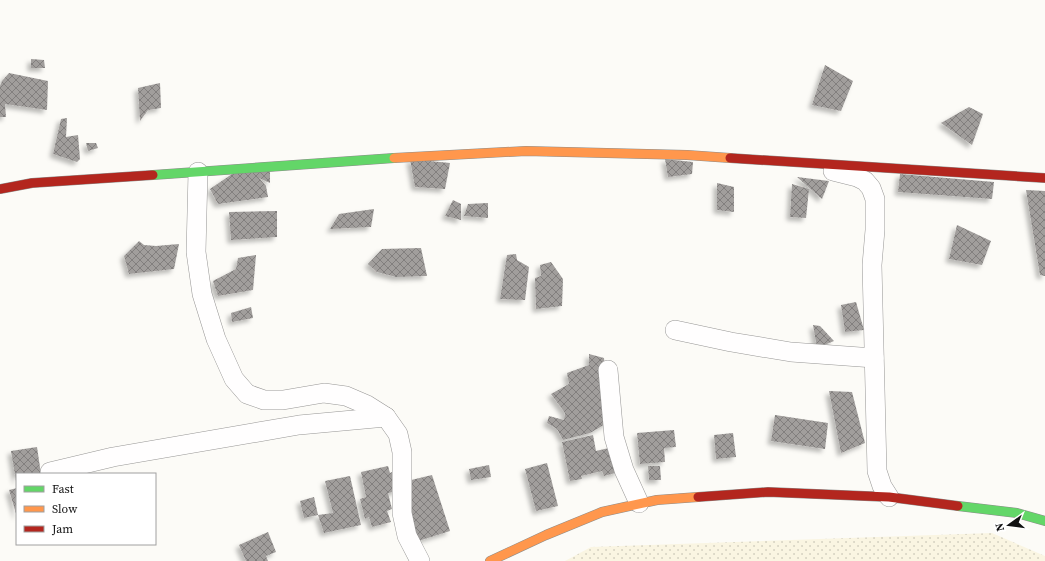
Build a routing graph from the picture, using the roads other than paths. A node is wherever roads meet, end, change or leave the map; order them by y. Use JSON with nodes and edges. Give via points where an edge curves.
{"nodes":[{"id":1,"x":824,"y":165,"type":"junction"},
{"id":2,"x":198,"y":172,"type":"junction"},
{"id":3,"x":1045,"y":178,"type":"edge"},
{"id":4,"x":0,"y":189,"type":"edge"},
{"id":5,"x":675,"y":330,"type":"dead end"},
{"id":6,"x":874,"y":358,"type":"junction"},
{"id":7,"x":608,"y":370,"type":"dead end"},
{"id":8,"x":386,"y":417,"type":"junction"},
{"id":9,"x":50,"y":472,"type":"dead end"},
{"id":10,"x":889,"y":496,"type":"junction"},
{"id":11,"x":639,"y":503,"type":"junction"},
{"id":12,"x":1045,"y":521,"type":"edge"},
{"id":13,"x":420,"y":561,"type":"edge"},
{"id":14,"x":490,"y":561,"type":"edge"}],
"edges":[{"from":1,"to":2,"type":"street","via":[[687,155],[526,151],[365,159]]},
{"from":1,"to":3,"type":"street"},
{"from":1,"to":6,"type":"street","via":[[833,171],[866,181],[875,199],[872,265]]},
{"from":2,"to":4,"type":"street","via":[[32,183]]},
{"from":2,"to":8,"type":"street","via":[[196,252],[202,294],[216,339],[234,379],[247,394],[264,400],[283,400],[324,393],[346,396]]},
{"from":5,"to":6,"type":"street","via":[[791,352]]},
{"from":6,"to":10,"type":"street","via":[[877,471]]},
{"from":7,"to":11,"type":"street","via":[[614,437],[624,470]]},
{"from":8,"to":9,"type":"street","via":[[299,425],[113,457]]},
{"from":8,"to":13,"type":"street","via":[[398,434],[402,452],[402,513],[407,536]]},
{"from":10,"to":11,"type":"street","via":[[768,492]]},
{"from":10,"to":12,"type":"street","via":[[1017,513]]},
{"from":11,"to":14,"type":"street","via":[[602,512]]}]}
